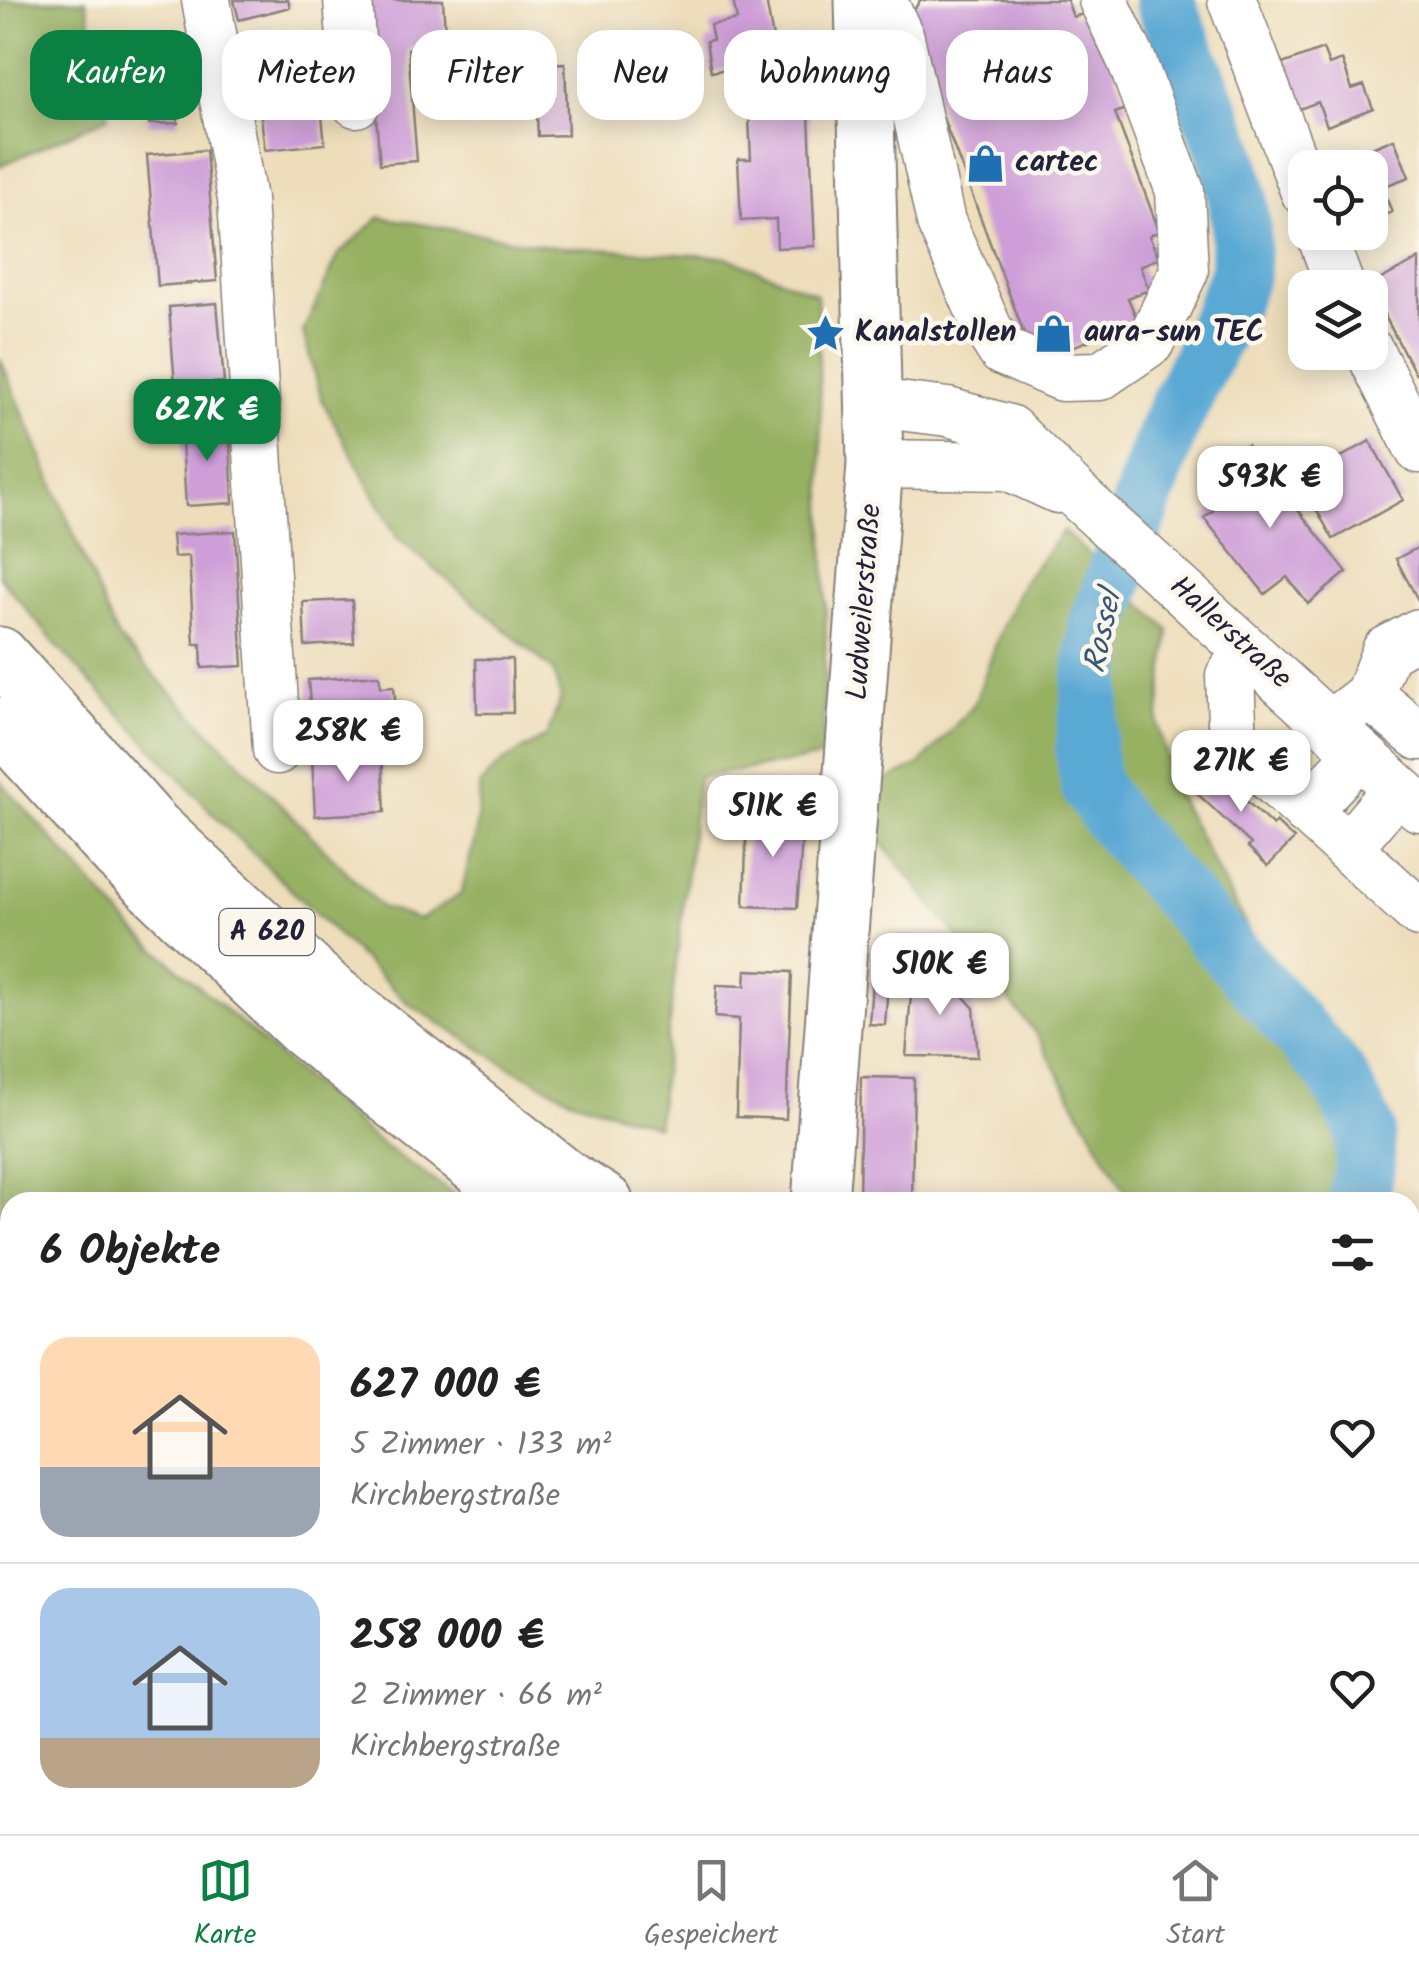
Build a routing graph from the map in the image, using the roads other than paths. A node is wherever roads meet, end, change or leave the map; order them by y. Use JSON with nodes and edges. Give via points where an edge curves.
{"nodes":[{"id":1,"x":206,"y":0,"type":"edge"},
{"id":2,"x":348,"y":0,"type":"edge"},
{"id":3,"x":863,"y":0,"type":"edge"},
{"id":4,"x":882,"y":0,"type":"edge"},
{"id":5,"x":1103,"y":0,"type":"edge"},
{"id":6,"x":1232,"y":0,"type":"edge"},
{"id":7,"x":350,"y":30,"type":"edge"},
{"id":8,"x":1289,"y":150,"type":"edge"},
{"id":9,"x":1379,"y":370,"type":"edge"},
{"id":10,"x":874,"y":404,"type":"junction"},
{"id":11,"x":1419,"y":449,"type":"edge"},
{"id":12,"x":875,"y":464,"type":"junction"},
{"id":13,"x":1084,"y":501,"type":"junction"},
{"id":14,"x":1419,"y":633,"type":"edge"},
{"id":15,"x":1247,"y":650,"type":"junction"},
{"id":16,"x":0,"y":655,"type":"edge"},
{"id":17,"x":1370,"y":695,"type":"junction"},
{"id":18,"x":0,"y":725,"type":"edge"},
{"id":19,"x":1419,"y":736,"type":"edge"},
{"id":20,"x":1345,"y":739,"type":"junction"},
{"id":21,"x":277,"y":750,"type":"dead end"},
{"id":22,"x":1409,"y":798,"type":"edge"},
{"id":23,"x":1306,"y":810,"type":"junction"},
{"id":24,"x":1347,"y":848,"type":"junction"},
{"id":25,"x":1419,"y":913,"type":"edge"},
{"id":26,"x":561,"y":1192,"type":"edge"},
{"id":27,"x":562,"y":1192,"type":"edge"},
{"id":28,"x":821,"y":1192,"type":"edge"}],
"edges":[{"from":1,"to":21,"type":"street","via":[[242,199]]},
{"from":2,"to":7,"type":"street"},
{"from":3,"to":10,"type":"main road","name":"Ludweilerstraße"},
{"from":4,"to":5,"type":"street","via":[[900,38],[941,222],[988,329],[1002,350],[1062,377],[1100,376],[1150,342],[1184,271],[1180,191]]},
{"from":6,"to":8,"type":"street"},
{"from":9,"to":11,"type":"street"},
{"from":10,"to":12,"type":"main road","name":"Ludweilerstraße"},
{"from":10,"to":13,"type":"street","name":"Hallerstraße","via":[[948,412],[1009,429]]},
{"from":12,"to":13,"type":"street","name":"Hallerstraße","via":[[1008,466]]},
{"from":12,"to":28,"type":"main road","name":"Ludweilerstraße"},
{"from":13,"to":15,"type":"street","name":"Hallerstraße"},
{"from":14,"to":17,"type":"street","via":[[1386,651]]},
{"from":15,"to":20,"type":"street","name":"Hallerstraße"},
{"from":15,"to":23,"type":"street","via":[[1230,676],[1233,744]]},
{"from":16,"to":27,"type":"main road","number":"A 620","via":[[154,828]]},
{"from":17,"to":19,"type":"street"},
{"from":17,"to":20,"type":"street"},
{"from":18,"to":26,"type":"main road","number":"A 620","via":[[118,854],[304,1030]]},
{"from":20,"to":22,"type":"street","name":"Hallerstraße"},
{"from":20,"to":23,"type":"street"},
{"from":22,"to":24,"type":"street"},
{"from":23,"to":24,"type":"street"},
{"from":24,"to":25,"type":"street"}]}
